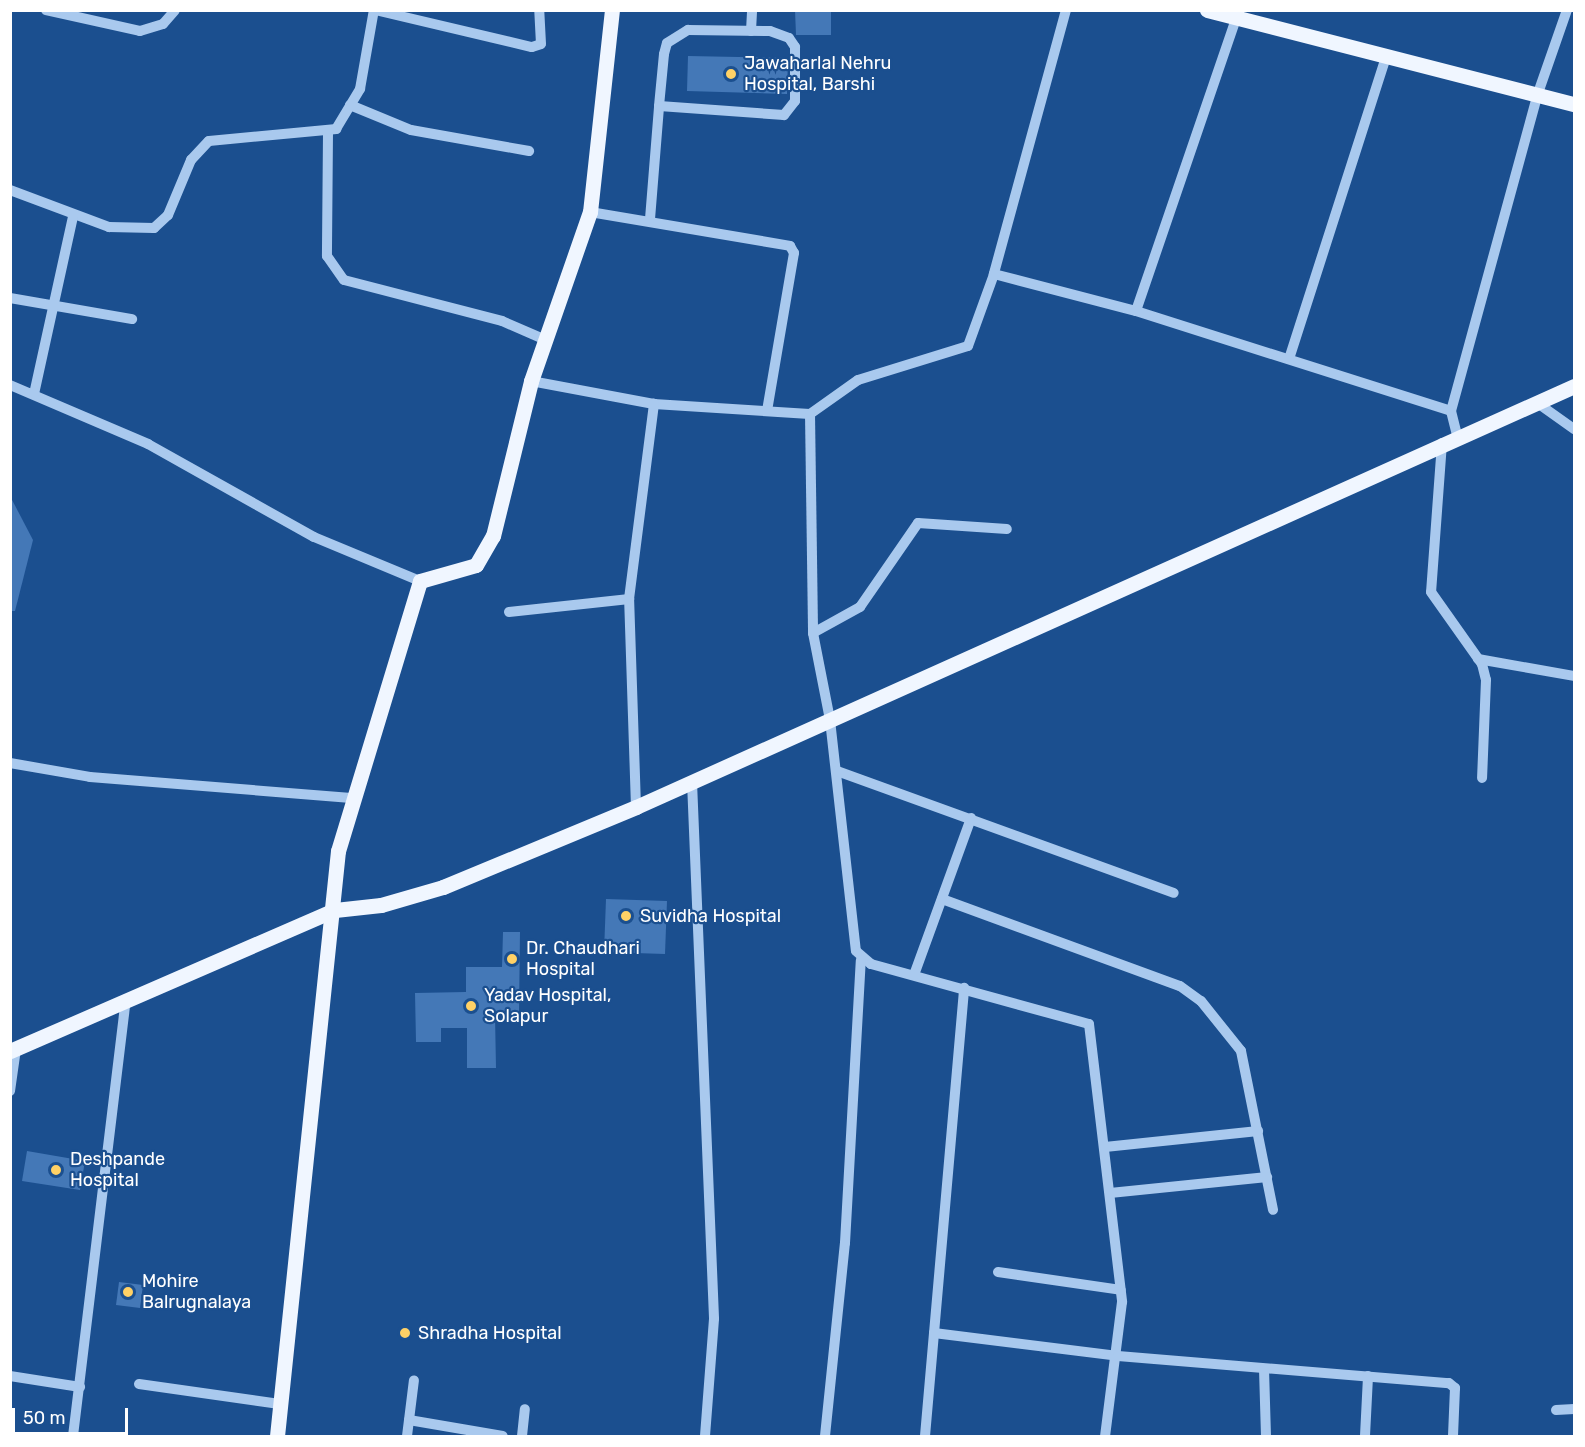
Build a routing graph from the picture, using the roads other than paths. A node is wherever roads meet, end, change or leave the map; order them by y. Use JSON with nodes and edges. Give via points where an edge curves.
{"nodes":[{"id":1,"x":46,"y":10,"type":"edge"},
{"id":2,"x":176,"y":10,"type":"edge"},
{"id":3,"x":375,"y":10,"type":"edge"},
{"id":4,"x":539,"y":10,"type":"edge"},
{"id":5,"x":612,"y":10,"type":"edge"},
{"id":6,"x":752,"y":10,"type":"edge"},
{"id":7,"x":1066,"y":10,"type":"edge"},
{"id":8,"x":1207,"y":10,"type":"edge"},
{"id":9,"x":1568,"y":10,"type":"edge"},
{"id":10,"x":1238,"y":14,"type":"edge"},
{"id":11,"x":751,"y":31,"type":"junction"},
{"id":12,"x":1386,"y":57,"type":"junction"},
{"id":13,"x":1537,"y":96,"type":"junction"},
{"id":14,"x":1575,"y":104,"type":"edge"},
{"id":15,"x":351,"y":105,"type":"junction"},
{"id":16,"x":659,"y":106,"type":"junction"},
{"id":17,"x":328,"y":133,"type":"junction"},
{"id":18,"x":529,"y":152,"type":"dead end"},
{"id":19,"x":10,"y":190,"type":"edge"},
{"id":20,"x":590,"y":212,"type":"junction"},
{"id":21,"x":73,"y":216,"type":"junction"},
{"id":22,"x":650,"y":219,"type":"junction"},
{"id":23,"x":994,"y":274,"type":"junction"},
{"id":24,"x":10,"y":298,"type":"edge"},
{"id":25,"x":49,"y":308,"type":"junction"},
{"id":26,"x":1136,"y":311,"type":"junction"},
{"id":27,"x":132,"y":319,"type":"dead end"},
{"id":28,"x":546,"y":340,"type":"junction"},
{"id":29,"x":1289,"y":359,"type":"junction"},
{"id":30,"x":531,"y":381,"type":"junction"},
{"id":31,"x":10,"y":385,"type":"edge"},
{"id":32,"x":1575,"y":386,"type":"edge"},
{"id":33,"x":34,"y":394,"type":"junction"},
{"id":34,"x":1536,"y":402,"type":"junction"},
{"id":35,"x":654,"y":404,"type":"junction"},
{"id":36,"x":766,"y":411,"type":"junction"},
{"id":37,"x":1451,"y":411,"type":"junction"},
{"id":38,"x":810,"y":414,"type":"junction"},
{"id":39,"x":1575,"y":429,"type":"edge"},
{"id":40,"x":1457,"y":435,"type":"junction"},
{"id":41,"x":1442,"y":443,"type":"junction"},
{"id":42,"x":1007,"y":529,"type":"dead end"},
{"id":43,"x":420,"y":581,"type":"junction"},
{"id":44,"x":629,"y":599,"type":"junction"},
{"id":45,"x":509,"y":612,"type":"dead end"},
{"id":46,"x":813,"y":633,"type":"junction"},
{"id":47,"x":1478,"y":659,"type":"junction"},
{"id":48,"x":1575,"y":676,"type":"edge"},
{"id":49,"x":830,"y":720,"type":"junction"},
{"id":50,"x":10,"y":763,"type":"edge"},
{"id":51,"x":837,"y":771,"type":"junction"},
{"id":52,"x":1482,"y":778,"type":"dead end"},
{"id":53,"x":692,"y":782,"type":"junction"},
{"id":54,"x":351,"y":798,"type":"junction"},
{"id":55,"x":636,"y":807,"type":"junction"},
{"id":56,"x":972,"y":818,"type":"junction"},
{"id":57,"x":1174,"y":893,"type":"dead end"},
{"id":58,"x":942,"y":898,"type":"junction"},
{"id":59,"x":335,"y":910,"type":"junction"},
{"id":60,"x":861,"y":960,"type":"junction"},
{"id":61,"x":914,"y":975,"type":"junction"},
{"id":62,"x":964,"y":988,"type":"junction"},
{"id":63,"x":126,"y":999,"type":"junction"},
{"id":64,"x":13,"y":1050,"type":"edge"},
{"id":65,"x":10,"y":1091,"type":"edge"},
{"id":66,"x":1258,"y":1131,"type":"junction"},
{"id":67,"x":1105,"y":1147,"type":"junction"},
{"id":68,"x":1267,"y":1177,"type":"junction"},
{"id":69,"x":1110,"y":1193,"type":"junction"},
{"id":70,"x":1273,"y":1210,"type":"dead end"},
{"id":71,"x":998,"y":1272,"type":"dead end"},
{"id":72,"x":1120,"y":1290,"type":"junction"},
{"id":73,"x":934,"y":1333,"type":"junction"},
{"id":74,"x":1118,"y":1356,"type":"junction"},
{"id":75,"x":1264,"y":1369,"type":"junction"},
{"id":76,"x":10,"y":1376,"type":"edge"},
{"id":77,"x":1368,"y":1376,"type":"junction"},
{"id":78,"x":414,"y":1380,"type":"dead end"},
{"id":79,"x":138,"y":1384,"type":"dead end"},
{"id":80,"x":80,"y":1387,"type":"junction"},
{"id":81,"x":280,"y":1404,"type":"junction"},
{"id":82,"x":1575,"y":1408,"type":"edge"},
{"id":83,"x":525,"y":1409,"type":"dead end"},
{"id":84,"x":1556,"y":1410,"type":"dead end"},
{"id":85,"x":409,"y":1420,"type":"junction"},
{"id":86,"x":74,"y":1437,"type":"edge"},
{"id":87,"x":277,"y":1437,"type":"edge"},
{"id":88,"x":407,"y":1437,"type":"edge"},
{"id":89,"x":503,"y":1437,"type":"edge"},
{"id":90,"x":522,"y":1437,"type":"edge"},
{"id":91,"x":705,"y":1437,"type":"edge"},
{"id":92,"x":825,"y":1437,"type":"edge"},
{"id":93,"x":925,"y":1437,"type":"edge"},
{"id":94,"x":1105,"y":1437,"type":"edge"},
{"id":95,"x":1266,"y":1437,"type":"edge"},
{"id":96,"x":1365,"y":1437,"type":"edge"},
{"id":97,"x":1453,"y":1437,"type":"edge"}],
"edges":[{"from":1,"to":2,"type":"street","via":[[140,31],[162,24]]},
{"from":3,"to":4,"type":"street","via":[[532,47],[541,44]]},
{"from":3,"to":15,"type":"street","via":[[367,64]]},
{"from":5,"to":20,"type":"main road"},
{"from":6,"to":11,"type":"street"},
{"from":7,"to":23,"type":"street"},
{"from":8,"to":10,"type":"main road"},
{"from":9,"to":13,"type":"street"},
{"from":10,"to":12,"type":"main road"},
{"from":10,"to":26,"type":"street"},
{"from":11,"to":16,"type":"street","via":[[675,34],[664,54]]},
{"from":11,"to":16,"type":"street","via":[[779,33],[795,46],[792,110],[772,115]]},
{"from":12,"to":13,"type":"main road"},
{"from":12,"to":29,"type":"street"},
{"from":13,"to":14,"type":"main road"},
{"from":13,"to":37,"type":"street"},
{"from":15,"to":17,"type":"street"},
{"from":15,"to":18,"type":"street","via":[[411,130]]},
{"from":16,"to":22,"type":"street"},
{"from":17,"to":21,"type":"street","via":[[209,141],[190,159],[168,215],[154,228],[109,227]]},
{"from":17,"to":28,"type":"street","via":[[327,256],[344,280],[502,321]]},
{"from":19,"to":21,"type":"street"},
{"from":20,"to":22,"type":"street"},
{"from":20,"to":28,"type":"main road"},
{"from":21,"to":25,"type":"street"},
{"from":22,"to":36,"type":"street","via":[[790,246],[794,253]]},
{"from":23,"to":26,"type":"street"},
{"from":23,"to":38,"type":"street","via":[[968,346],[858,380]]},
{"from":24,"to":25,"type":"street"},
{"from":25,"to":27,"type":"street"},
{"from":25,"to":33,"type":"street"},
{"from":26,"to":29,"type":"street"},
{"from":28,"to":30,"type":"main road"},
{"from":29,"to":37,"type":"street"},
{"from":30,"to":35,"type":"street"},
{"from":30,"to":43,"type":"main road","via":[[486,553],[468,570]]},
{"from":31,"to":33,"type":"street"},
{"from":32,"to":34,"type":"main road"},
{"from":33,"to":43,"type":"street","via":[[148,444],[314,537]]},
{"from":34,"to":39,"type":"street"},
{"from":34,"to":40,"type":"main road"},
{"from":35,"to":36,"type":"street"},
{"from":35,"to":44,"type":"street"},
{"from":36,"to":38,"type":"street"},
{"from":37,"to":40,"type":"street"},
{"from":38,"to":46,"type":"street"},
{"from":40,"to":41,"type":"main road"},
{"from":41,"to":47,"type":"street","via":[[1431,592]]},
{"from":41,"to":49,"type":"main road"},
{"from":42,"to":46,"type":"street","via":[[918,523],[860,607]]},
{"from":43,"to":54,"type":"main road"},
{"from":44,"to":45,"type":"street"},
{"from":44,"to":55,"type":"street"},
{"from":46,"to":49,"type":"street"},
{"from":47,"to":48,"type":"street"},
{"from":47,"to":52,"type":"street","via":[[1486,680]]},
{"from":49,"to":51,"type":"street"},
{"from":49,"to":53,"type":"main road"},
{"from":50,"to":54,"type":"street","via":[[90,777]]},
{"from":51,"to":56,"type":"street"},
{"from":51,"to":60,"type":"street"},
{"from":53,"to":55,"type":"main road"},
{"from":53,"to":91,"type":"street","via":[[714,1319]]},
{"from":54,"to":59,"type":"main road","via":[[338,851]]},
{"from":55,"to":59,"type":"main road","via":[[442,887],[381,905]]},
{"from":56,"to":57,"type":"street"},
{"from":56,"to":58,"type":"street"},
{"from":58,"to":61,"type":"street"},
{"from":58,"to":66,"type":"street","via":[[1191,992],[1241,1051]]},
{"from":59,"to":63,"type":"main road"},
{"from":59,"to":81,"type":"main road"},
{"from":60,"to":61,"type":"street"},
{"from":60,"to":92,"type":"street","via":[[845,1243]]},
{"from":61,"to":62,"type":"street"},
{"from":62,"to":67,"type":"street","via":[[1089,1024]]},
{"from":62,"to":73,"type":"street"},
{"from":63,"to":64,"type":"main road"},
{"from":63,"to":80,"type":"street"},
{"from":64,"to":65,"type":"street"},
{"from":66,"to":67,"type":"street"},
{"from":66,"to":68,"type":"street"},
{"from":67,"to":69,"type":"street"},
{"from":68,"to":69,"type":"street"},
{"from":68,"to":70,"type":"street"},
{"from":69,"to":72,"type":"street"},
{"from":71,"to":72,"type":"street"},
{"from":72,"to":74,"type":"street"},
{"from":73,"to":74,"type":"street"},
{"from":73,"to":93,"type":"street"},
{"from":74,"to":75,"type":"street"},
{"from":74,"to":94,"type":"street"},
{"from":75,"to":77,"type":"street"},
{"from":75,"to":95,"type":"street"},
{"from":76,"to":80,"type":"street"},
{"from":77,"to":96,"type":"street"},
{"from":77,"to":97,"type":"street","via":[[1449,1383],[1455,1388]]},
{"from":78,"to":85,"type":"street"},
{"from":79,"to":81,"type":"street"},
{"from":80,"to":86,"type":"street"},
{"from":81,"to":87,"type":"main road"},
{"from":82,"to":84,"type":"street"},
{"from":83,"to":90,"type":"street"},
{"from":85,"to":88,"type":"street"},
{"from":85,"to":89,"type":"street"}]}
